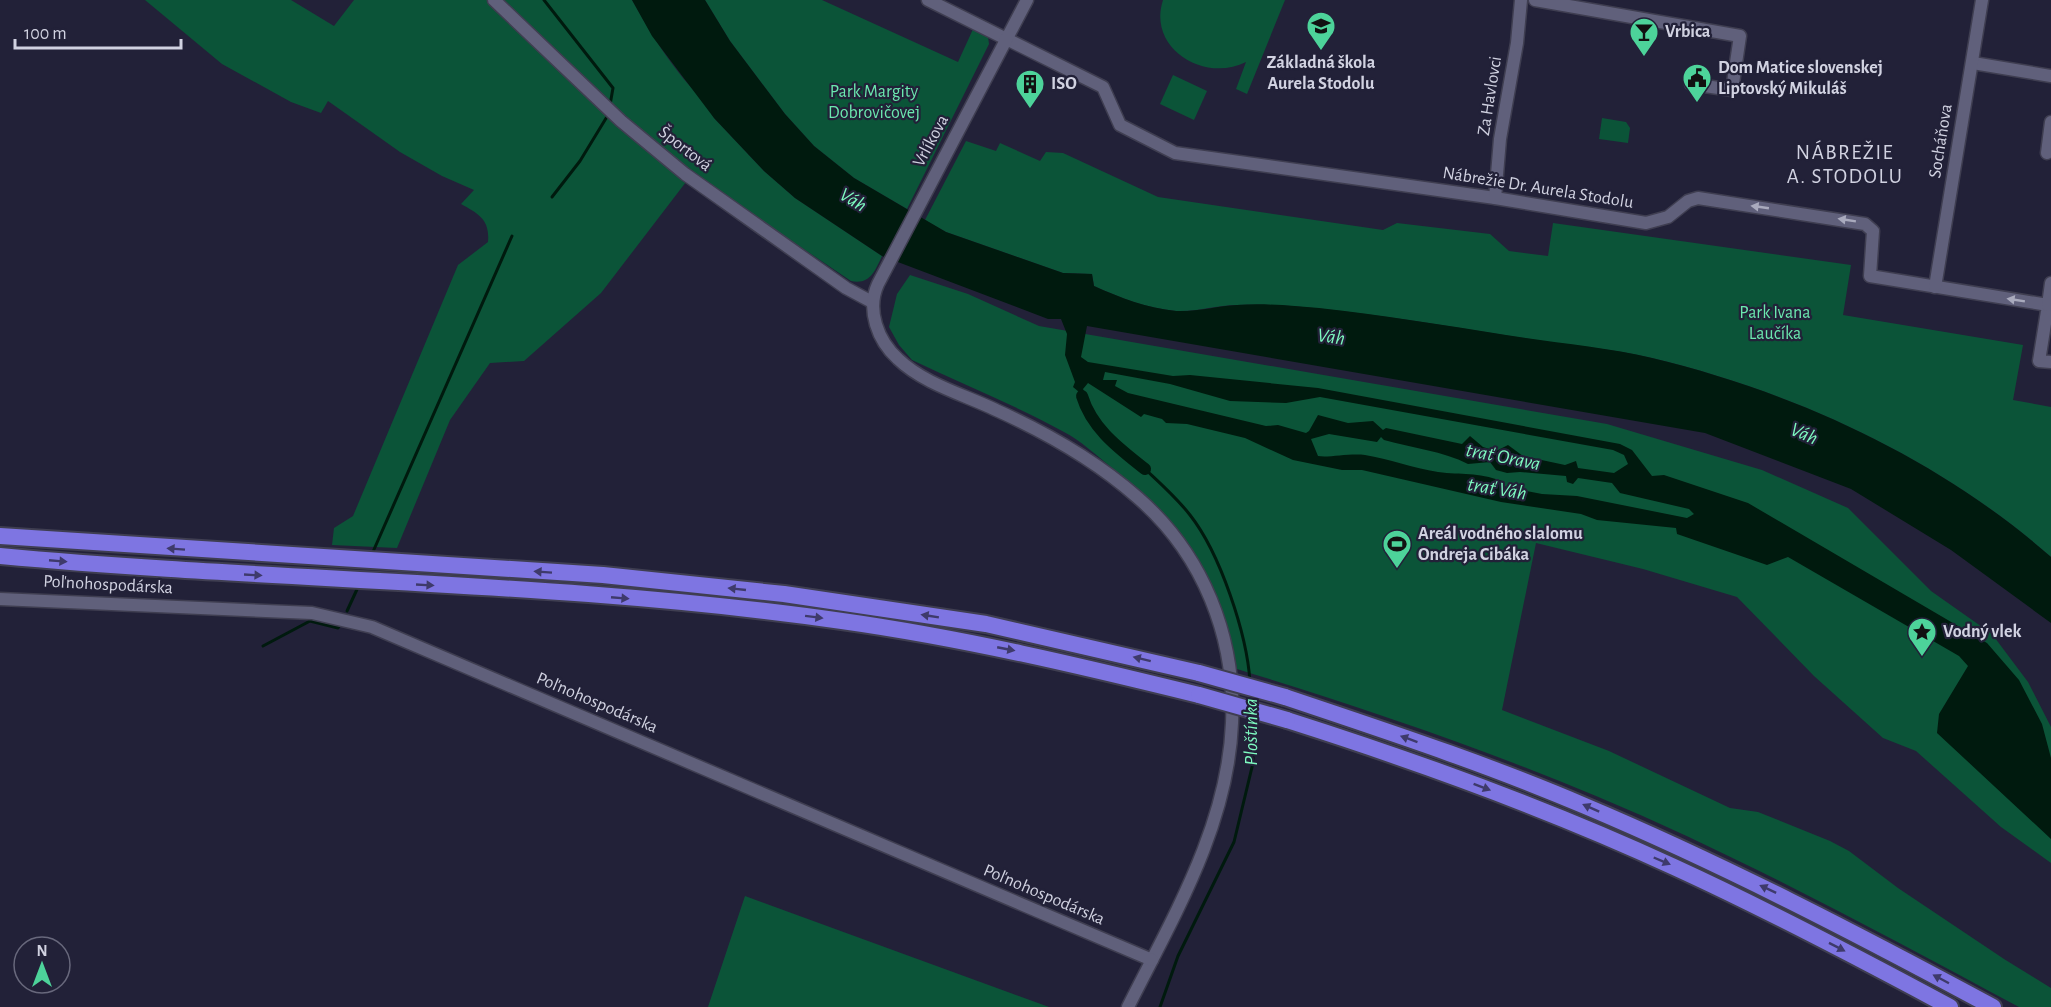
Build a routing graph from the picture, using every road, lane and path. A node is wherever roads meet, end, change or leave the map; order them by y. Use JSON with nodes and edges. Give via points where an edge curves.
{"nodes":[{"id":1,"x":494,"y":0,"type":"edge"},
{"id":2,"x":928,"y":0,"type":"edge"},
{"id":3,"x":1027,"y":0,"type":"edge"},
{"id":4,"x":1521,"y":0,"type":"edge"},
{"id":5,"x":1535,"y":0,"type":"edge"},
{"id":6,"x":1982,"y":0,"type":"edge"},
{"id":7,"x":1006,"y":37,"type":"junction"},
{"id":8,"x":1973,"y":63,"type":"junction"},
{"id":9,"x":2051,"y":75,"type":"edge"},
{"id":10,"x":1691,"y":84,"type":"dead end"},
{"id":11,"x":2051,"y":122,"type":"edge"},
{"id":12,"x":2047,"y":153,"type":"dead end"},
{"id":13,"x":1495,"y":198,"type":"junction"},
{"id":14,"x":2051,"y":284,"type":"edge"},
{"id":15,"x":1935,"y":287,"type":"junction"},
{"id":16,"x":873,"y":302,"type":"junction"},
{"id":17,"x":2048,"y":305,"type":"junction"},
{"id":18,"x":2051,"y":362,"type":"edge"},
{"id":19,"x":0,"y":536,"type":"edge"},
{"id":20,"x":0,"y":556,"type":"edge"},
{"id":21,"x":0,"y":599,"type":"edge"},
{"id":22,"x":1152,"y":960,"type":"junction"},
{"id":23,"x":1128,"y":1007,"type":"edge"},
{"id":24,"x":1950,"y":1007,"type":"edge"},
{"id":25,"x":1993,"y":1007,"type":"edge"}],
"edges":[{"from":1,"to":16,"type":"street","name":"Športová","via":[[621,121],[685,174],[846,288]]},
{"from":2,"to":7,"type":"street","name":"Nábrežie Dr. Aurela Stodolu"},
{"from":3,"to":7,"type":"street","name":"Vrlíkova"},
{"from":4,"to":13,"type":"street","name":"Za Havlovci"},
{"from":5,"to":10,"type":"street","via":[[1740,36],[1732,90]]},
{"from":6,"to":8,"type":"street","name":"Socháňova"},
{"from":7,"to":13,"type":"street","name":"Nábrežie Dr. Aurela Stodolu","via":[[1103,87],[1120,125],[1175,153]]},
{"from":7,"to":16,"type":"street","name":"Vrlíkova","via":[[883,273]]},
{"from":8,"to":9,"type":"street"},
{"from":8,"to":15,"type":"street","name":"Socháňova"},
{"from":11,"to":12,"type":"street"},
{"from":15,"to":13,"type":"street","name":"Nábrežie Dr. Aurela Stodolu","one_way":true,"via":[[1870,276],[1873,231],[1865,224],[1704,199],[1691,199],[1663,219],[1646,223]]},
{"from":14,"to":17,"type":"street"},
{"from":17,"to":15,"type":"street","name":"Nábrežie Dr. Aurela Stodolu","one_way":true},
{"from":16,"to":22,"type":"street","via":[[882,338],[900,361],[1062,443],[1105,470],[1139,498],[1188,555],[1212,600],[1226,644],[1232,694],[1226,772],[1204,849]]},
{"from":17,"to":18,"type":"street","via":[[2039,361]]},
{"from":25,"to":19,"type":"highway","one_way":true,"bridge":true,"via":[[1776,893],[1605,814],[1474,762],[1286,698],[1199,673],[986,624],[843,602],[603,575]]},
{"from":20,"to":24,"type":"highway","one_way":true,"bridge":true,"via":[[593,595],[841,621],[1039,655],[1287,720],[1479,786],[1663,862]]},
{"from":21,"to":22,"type":"street","name":"Poľnohospodárska","via":[[312,613],[372,627]]},
{"from":22,"to":23,"type":"street"}]}
